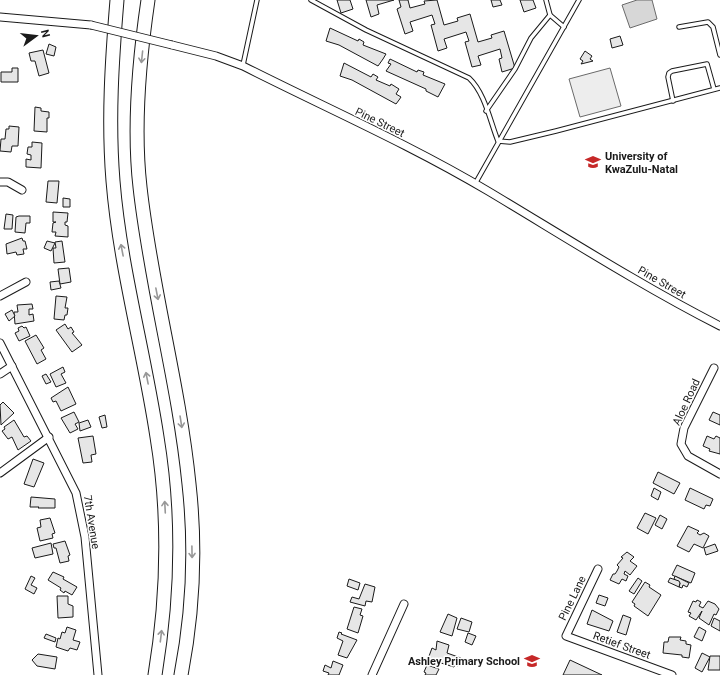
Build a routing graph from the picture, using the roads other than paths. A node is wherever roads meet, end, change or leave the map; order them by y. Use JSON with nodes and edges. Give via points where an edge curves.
{"nodes":[{"id":1,"x":117,"y":0,"type":"edge"},
{"id":2,"x":257,"y":0,"type":"edge"},
{"id":3,"x":312,"y":0,"type":"edge"},
{"id":4,"x":546,"y":0,"type":"edge"},
{"id":5,"x":579,"y":0,"type":"edge"},
{"id":6,"x":149,"y":2,"type":"edge"},
{"id":7,"x":550,"y":15,"type":"junction"},
{"id":8,"x":0,"y":17,"type":"edge"},
{"id":9,"x":564,"y":27,"type":"junction"},
{"id":10,"x":679,"y":27,"type":"dead end"},
{"id":11,"x":720,"y":55,"type":"edge"},
{"id":12,"x":243,"y":66,"type":"junction"},
{"id":13,"x":720,"y":88,"type":"edge"},
{"id":14,"x":714,"y":90,"type":"junction"},
{"id":15,"x":673,"y":101,"type":"junction"},
{"id":16,"x":486,"y":111,"type":"junction"},
{"id":17,"x":498,"y":141,"type":"junction"},
{"id":18,"x":0,"y":182,"type":"edge"},
{"id":19,"x":475,"y":184,"type":"junction"},
{"id":20,"x":22,"y":190,"type":"dead end"},
{"id":21,"x":26,"y":282,"type":"dead end"},
{"id":22,"x":0,"y":296,"type":"edge"},
{"id":23,"x":720,"y":326,"type":"edge"},
{"id":24,"x":0,"y":343,"type":"edge"},
{"id":25,"x":12,"y":366,"type":"junction"},
{"id":26,"x":714,"y":368,"type":"dead end"},
{"id":27,"x":0,"y":374,"type":"edge"},
{"id":28,"x":49,"y":437,"type":"junction"},
{"id":29,"x":0,"y":473,"type":"edge"},
{"id":30,"x":720,"y":474,"type":"edge"},
{"id":31,"x":598,"y":569,"type":"dead end"},
{"id":32,"x":404,"y":604,"type":"dead end"},
{"id":33,"x":566,"y":636,"type":"joint"},
{"id":34,"x":98,"y":675,"type":"edge"},
{"id":35,"x":155,"y":675,"type":"edge"},
{"id":36,"x":181,"y":675,"type":"edge"},
{"id":37,"x":372,"y":675,"type":"edge"},
{"id":38,"x":672,"y":675,"type":"edge"}],
"edges":[{"from":35,"to":1,"type":"highway","one_way":true,"via":[[165,604],[166,532],[158,438],[121,245],[113,181],[111,62]]},
{"from":2,"to":12,"type":"lane"},
{"from":3,"to":16,"type":"lane","via":[[366,30],[469,78],[475,84]]},
{"from":4,"to":7,"type":"lane"},
{"from":5,"to":9,"type":"lane"},
{"from":6,"to":36,"type":"highway","one_way":true,"via":[[137,113],[140,187],[148,248],[181,426],[192,522],[190,601]]},
{"from":7,"to":9,"type":"lane"},
{"from":7,"to":16,"type":"lane","via":[[531,38],[515,69]]},
{"from":8,"to":12,"type":"street","name":"Pine Street","bridge":true,"via":[[91,25],[216,56]]},
{"from":9,"to":17,"type":"lane"},
{"from":10,"to":11,"type":"lane","via":[[708,22],[713,27]]},
{"from":12,"to":19,"type":"street","name":"Pine Street","via":[[423,155]]},
{"from":13,"to":14,"type":"lane"},
{"from":14,"to":15,"type":"lane"},
{"from":14,"to":15,"type":"lane","via":[[707,64],[672,71],[668,77]]},
{"from":15,"to":17,"type":"lane","via":[[510,142]]},
{"from":16,"to":17,"type":"lane"},
{"from":17,"to":19,"type":"lane"},
{"from":18,"to":20,"type":"street","via":[[8,182]]},
{"from":19,"to":23,"type":"street","name":"Pine Street","via":[[671,301]]},
{"from":21,"to":22,"type":"street"},
{"from":24,"to":25,"type":"street","name":"7th Avenue"},
{"from":25,"to":27,"type":"street"},
{"from":25,"to":28,"type":"street","name":"7th Avenue"},
{"from":26,"to":30,"type":"street","name":"Aloe Road","via":[[684,428],[681,444],[688,456]]},
{"from":28,"to":29,"type":"street"},
{"from":28,"to":34,"type":"street","name":"7th Avenue","via":[[79,504],[85,537]]},
{"from":31,"to":33,"type":"street","name":"Pine Lane"},
{"from":32,"to":37,"type":"street"},
{"from":33,"to":38,"type":"street","name":"Retief Street"}]}
